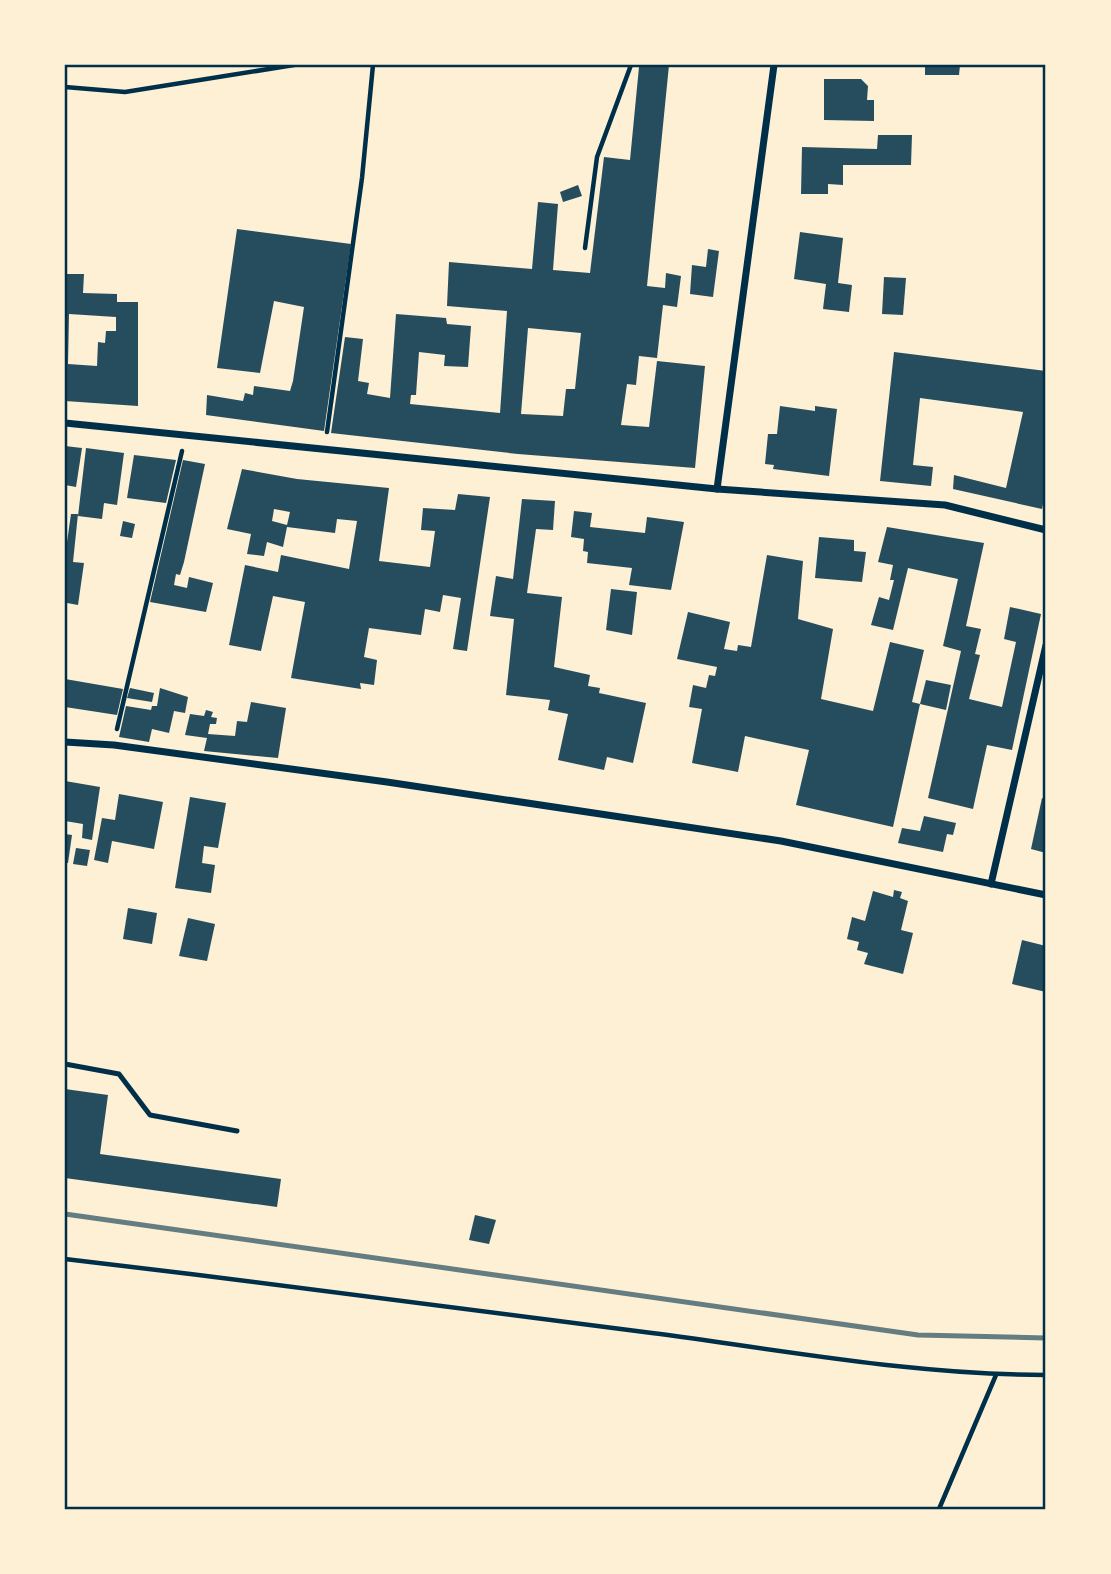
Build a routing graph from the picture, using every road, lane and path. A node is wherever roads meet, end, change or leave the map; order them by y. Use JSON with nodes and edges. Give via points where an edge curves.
{"nodes":[{"id":1,"x":294,"y":65,"type":"edge"},
{"id":2,"x":373,"y":65,"type":"edge"},
{"id":3,"x":631,"y":65,"type":"edge"},
{"id":4,"x":774,"y":65,"type":"edge"},
{"id":5,"x":65,"y":87,"type":"edge"},
{"id":6,"x":585,"y":248,"type":"dead end"},
{"id":7,"x":65,"y":423,"type":"edge"},
{"id":8,"x":185,"y":436,"type":"junction"},
{"id":9,"x":324,"y":451,"type":"junction"},
{"id":10,"x":717,"y":489,"type":"junction"},
{"id":11,"x":1046,"y":530,"type":"edge"},
{"id":12,"x":1046,"y":645,"type":"edge"},
{"id":13,"x":65,"y":742,"type":"edge"},
{"id":14,"x":114,"y":745,"type":"junction"},
{"id":15,"x":991,"y":884,"type":"junction"},
{"id":16,"x":1046,"y":895,"type":"edge"},
{"id":17,"x":65,"y":1064,"type":"edge"},
{"id":18,"x":237,"y":1131,"type":"dead end"},
{"id":19,"x":65,"y":1259,"type":"edge"},
{"id":20,"x":1046,"y":1374,"type":"edge"},
{"id":21,"x":996,"y":1375,"type":"junction"},
{"id":22,"x":939,"y":1509,"type":"edge"}],
"edges":[{"from":1,"to":5,"type":"path","via":[[125,92]]},
{"from":2,"to":9,"type":"path"},
{"from":3,"to":6,"type":"path","via":[[597,157]]},
{"from":4,"to":10,"type":"street"},
{"from":7,"to":8,"type":"street"},
{"from":8,"to":9,"type":"street"},
{"from":8,"to":14,"type":"path"},
{"from":9,"to":10,"type":"street"},
{"from":10,"to":11,"type":"street","via":[[945,505]]},
{"from":12,"to":15,"type":"street"},
{"from":13,"to":14,"type":"street"},
{"from":14,"to":15,"type":"street","via":[[781,841]]},
{"from":15,"to":16,"type":"street"},
{"from":17,"to":18,"type":"lane","via":[[119,1074],[150,1115]]},
{"from":19,"to":21,"type":"path"},
{"from":20,"to":21,"type":"path"},
{"from":21,"to":22,"type":"path"}]}
